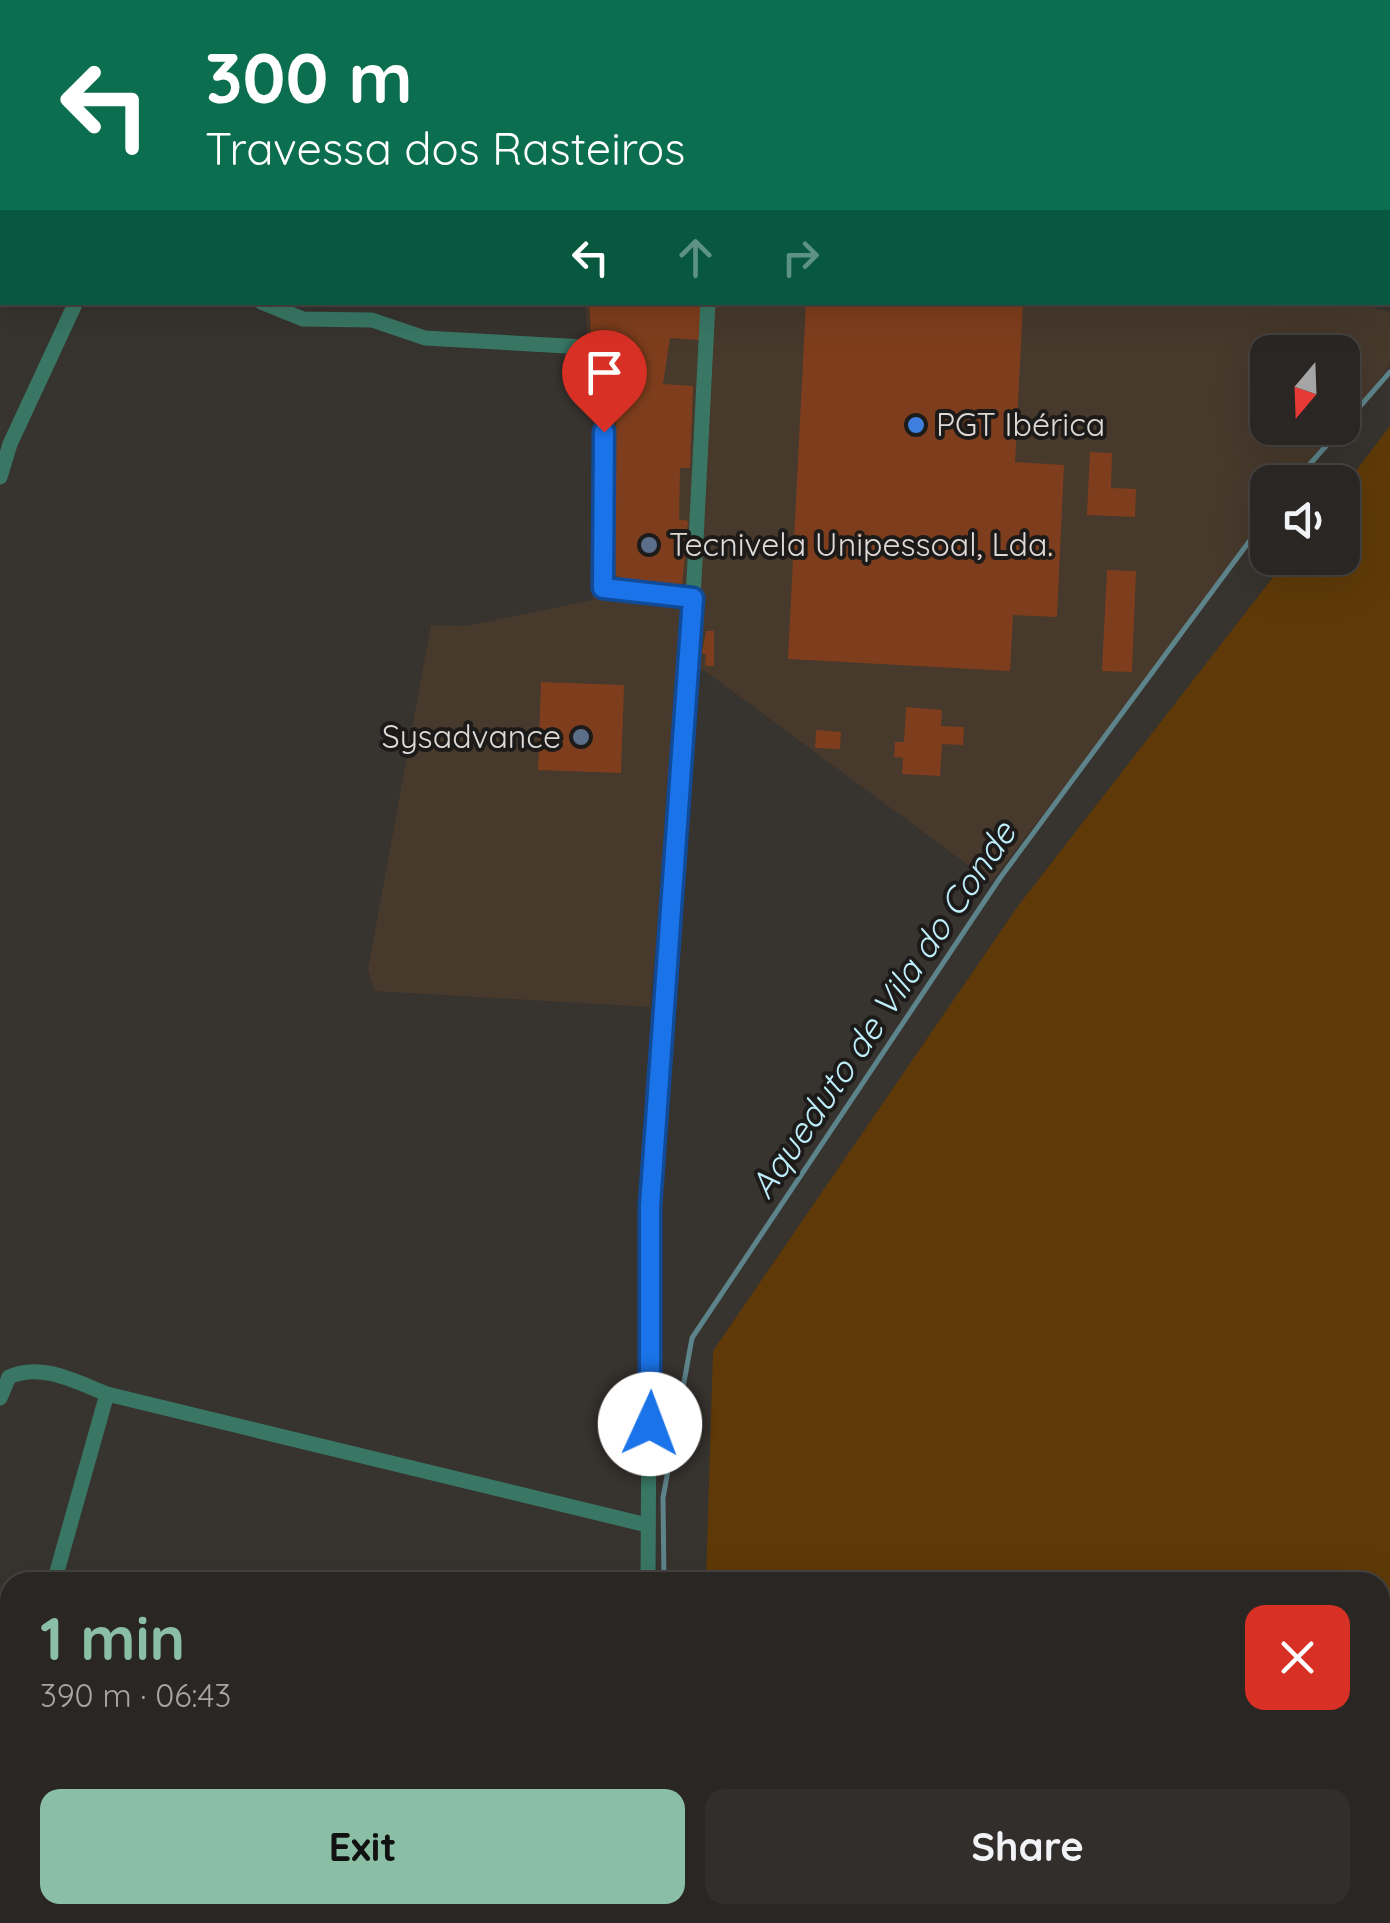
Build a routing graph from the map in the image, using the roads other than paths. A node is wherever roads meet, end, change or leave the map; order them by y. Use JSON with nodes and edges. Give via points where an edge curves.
{"nodes":[{"id":1,"x":75,"y":305,"type":"edge"},
{"id":2,"x":268,"y":305,"type":"edge"},
{"id":3,"x":708,"y":305,"type":"edge"},
{"id":4,"x":0,"y":477,"type":"edge"},
{"id":5,"x":693,"y":598,"type":"junction"},
{"id":6,"x":107,"y":1394,"type":"junction"},
{"id":7,"x":0,"y":1398,"type":"edge"},
{"id":8,"x":647,"y":1525,"type":"junction"},
{"id":9,"x":57,"y":1572,"type":"edge"},
{"id":10,"x":648,"y":1572,"type":"edge"}],
"edges":[{"from":1,"to":4,"type":"street"},
{"from":2,"to":5,"type":"street","via":[[303,319],[372,320],[424,338],[584,347],[605,354],[603,588]]},
{"from":3,"to":5,"type":"street"},
{"from":5,"to":8,"type":"street","via":[[650,1206]]},
{"from":6,"to":7,"type":"street","via":[[54,1373],[22,1371],[9,1377]]},
{"from":6,"to":8,"type":"street"},
{"from":6,"to":9,"type":"street"},
{"from":8,"to":10,"type":"street"}]}
